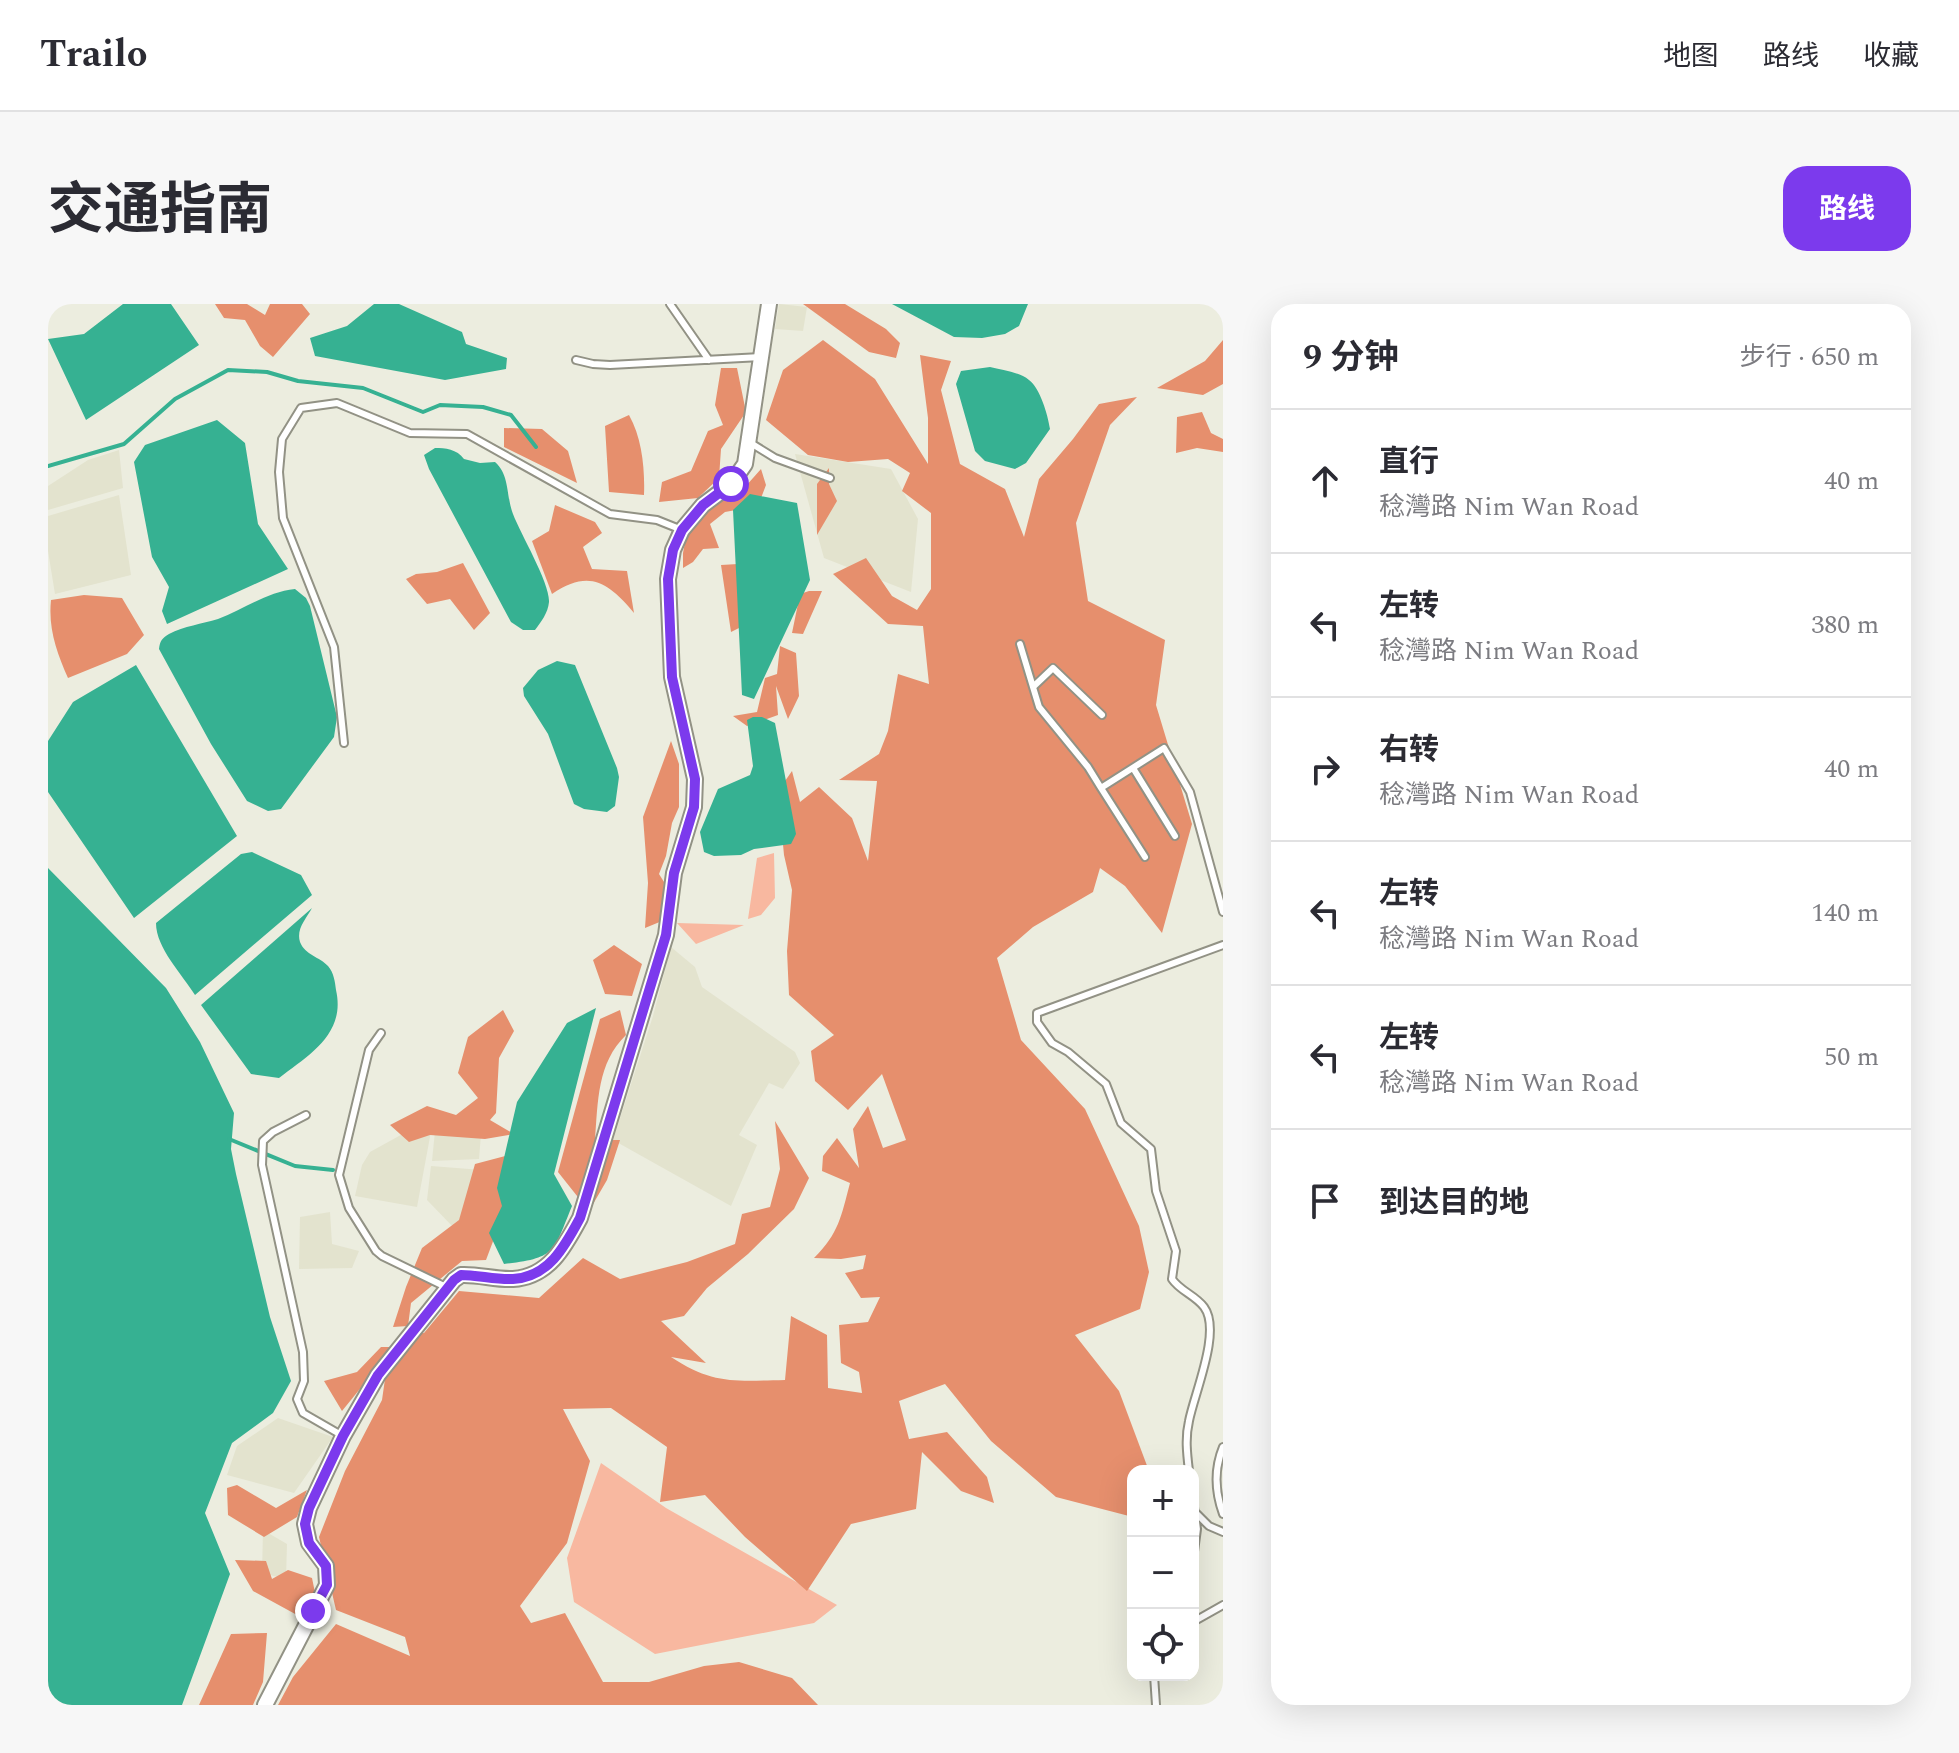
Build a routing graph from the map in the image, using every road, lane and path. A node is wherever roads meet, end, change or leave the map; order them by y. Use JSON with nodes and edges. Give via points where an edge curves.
{"nodes":[{"id":1,"x":670,"y":304,"type":"edge"},
{"id":2,"x":769,"y":304,"type":"edge"},
{"id":3,"x":761,"y":357,"type":"junction"},
{"id":4,"x":576,"y":360,"type":"dead end"},
{"id":5,"x":709,"y":360,"type":"junction"},
{"id":6,"x":749,"y":442,"type":"junction"},
{"id":7,"x":830,"y":478,"type":"dead end"},
{"id":8,"x":682,"y":530,"type":"junction"},
{"id":9,"x":1020,"y":644,"type":"dead end"},
{"id":10,"x":1033,"y":687,"type":"junction"},
{"id":11,"x":1102,"y":715,"type":"dead end"},
{"id":12,"x":344,"y":743,"type":"dead end"},
{"id":13,"x":1133,"y":768,"type":"junction"},
{"id":14,"x":1101,"y":788,"type":"junction"},
{"id":15,"x":1175,"y":836,"type":"dead end"},
{"id":16,"x":1145,"y":857,"type":"dead end"},
{"id":17,"x":1223,"y":912,"type":"edge"},
{"id":18,"x":1223,"y":945,"type":"edge"},
{"id":19,"x":381,"y":1033,"type":"dead end"},
{"id":20,"x":306,"y":1115,"type":"dead end"},
{"id":21,"x":448,"y":1288,"type":"junction"},
{"id":22,"x":343,"y":1436,"type":"junction"},
{"id":23,"x":1223,"y":1447,"type":"edge"},
{"id":24,"x":1188,"y":1465,"type":"edge"},
{"id":25,"x":1223,"y":1514,"type":"edge"},
{"id":26,"x":1199,"y":1516,"type":"edge"},
{"id":27,"x":1223,"y":1532,"type":"edge"},
{"id":28,"x":1223,"y":1605,"type":"edge"},
{"id":29,"x":1199,"y":1619,"type":"edge"},
{"id":30,"x":1154,"y":1681,"type":"edge"},
{"id":31,"x":265,"y":1705,"type":"edge"},
{"id":32,"x":1156,"y":1705,"type":"edge"}],
"edges":[{"from":1,"to":5,"type":"lane"},
{"from":2,"to":3,"type":"street"},
{"from":3,"to":5,"type":"lane"},
{"from":3,"to":6,"type":"street"},
{"from":4,"to":5,"type":"lane","via":[[610,365]]},
{"from":6,"to":7,"type":"lane","via":[[775,458]]},
{"from":6,"to":8,"type":"street","via":[[740,474]]},
{"from":8,"to":12,"type":"lane","via":[[657,520],[610,514],[467,434],[410,433],[337,403],[301,408],[282,439],[283,518],[334,647]]},
{"from":8,"to":21,"type":"street","via":[[673,550],[669,593],[672,677],[695,779],[694,807],[674,873],[666,935],[585,1203],[563,1249],[531,1277],[461,1275]]},
{"from":9,"to":10,"type":"lane"},
{"from":10,"to":11,"type":"lane","via":[[1053,668]]},
{"from":10,"to":14,"type":"lane","via":[[1039,707]]},
{"from":13,"to":14,"type":"lane"},
{"from":13,"to":15,"type":"lane"},
{"from":13,"to":17,"type":"lane","via":[[1164,748],[1190,792]]},
{"from":14,"to":16,"type":"lane"},
{"from":18,"to":24,"type":"lane","via":[[1037,1013],[1037,1022],[1052,1043],[1106,1084],[1121,1123],[1151,1149],[1156,1191],[1176,1251],[1172,1279],[1205,1308],[1209,1319],[1208,1355],[1189,1421]]},
{"from":19,"to":21,"type":"lane","via":[[369,1050],[339,1175],[349,1208],[376,1251]]},
{"from":20,"to":22,"type":"lane","via":[[263,1141],[262,1165],[303,1352],[304,1381],[297,1399],[303,1413]]},
{"from":21,"to":22,"type":"street","via":[[378,1375]]},
{"from":22,"to":31,"type":"street","via":[[305,1524],[309,1543],[326,1566],[327,1585]]},
{"from":23,"to":25,"type":"lane","via":[[1216,1481]]},
{"from":26,"to":27,"type":"lane"},
{"from":28,"to":29,"type":"lane"},
{"from":30,"to":32,"type":"lane"}]}
